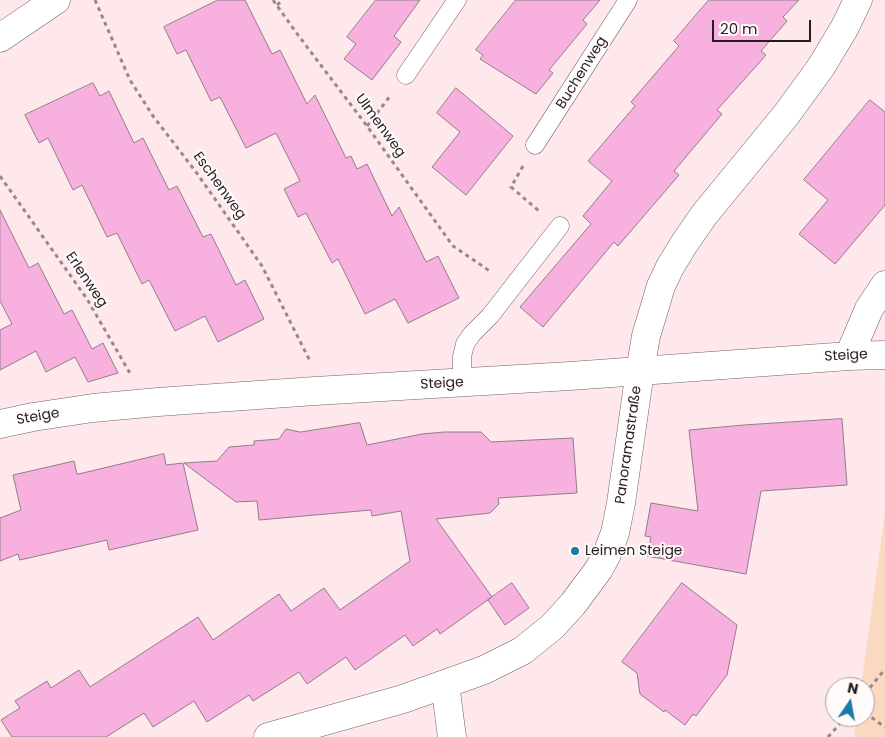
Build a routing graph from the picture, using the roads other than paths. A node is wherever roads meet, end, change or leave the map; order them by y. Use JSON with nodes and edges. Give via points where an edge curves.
{"nodes":[{"id":1,"x":56,"y":0,"type":"edge"},
{"id":2,"x":457,"y":0,"type":"edge"},
{"id":3,"x":628,"y":0,"type":"edge"},
{"id":4,"x":858,"y":0,"type":"edge"},
{"id":5,"x":0,"y":38,"type":"edge"},
{"id":6,"x":406,"y":75,"type":"dead end"},
{"id":7,"x":535,"y":145,"type":"dead end"},
{"id":8,"x":560,"y":226,"type":"dead end"},
{"id":9,"x":885,"y":285,"type":"edge"},
{"id":10,"x":885,"y":355,"type":"edge"},
{"id":11,"x":849,"y":356,"type":"junction"},
{"id":12,"x":640,"y":371,"type":"junction"},
{"id":13,"x":462,"y":383,"type":"junction"},
{"id":14,"x":0,"y":424,"type":"edge"},
{"id":15,"x":445,"y":684,"type":"junction"},
{"id":16,"x":268,"y":737,"type":"edge"},
{"id":17,"x":452,"y":737,"type":"edge"}],
"edges":[{"from":1,"to":5,"type":"street"},
{"from":2,"to":6,"type":"lane"},
{"from":3,"to":7,"type":"lane","name":"Buchenweg"},
{"from":4,"to":12,"type":"street","name":"Panoramastraße","via":[[821,67],[786,116],[704,215],[670,267],[646,336]]},
{"from":8,"to":13,"type":"lane","via":[[490,316],[472,334],[462,357]]},
{"from":9,"to":11,"type":"street","via":[[870,309]]},
{"from":10,"to":11,"type":"street","name":"Steige"},
{"from":11,"to":12,"type":"street","name":"Steige"},
{"from":12,"to":13,"type":"street","name":"Steige"},
{"from":12,"to":15,"type":"street","name":"Panoramastraße","via":[[615,533],[599,569],[552,627],[522,651]]},
{"from":13,"to":14,"type":"street","name":"Steige","via":[[315,390],[93,408]]},
{"from":15,"to":16,"type":"street","name":"Panoramastraße"},
{"from":15,"to":17,"type":"street"}]}
